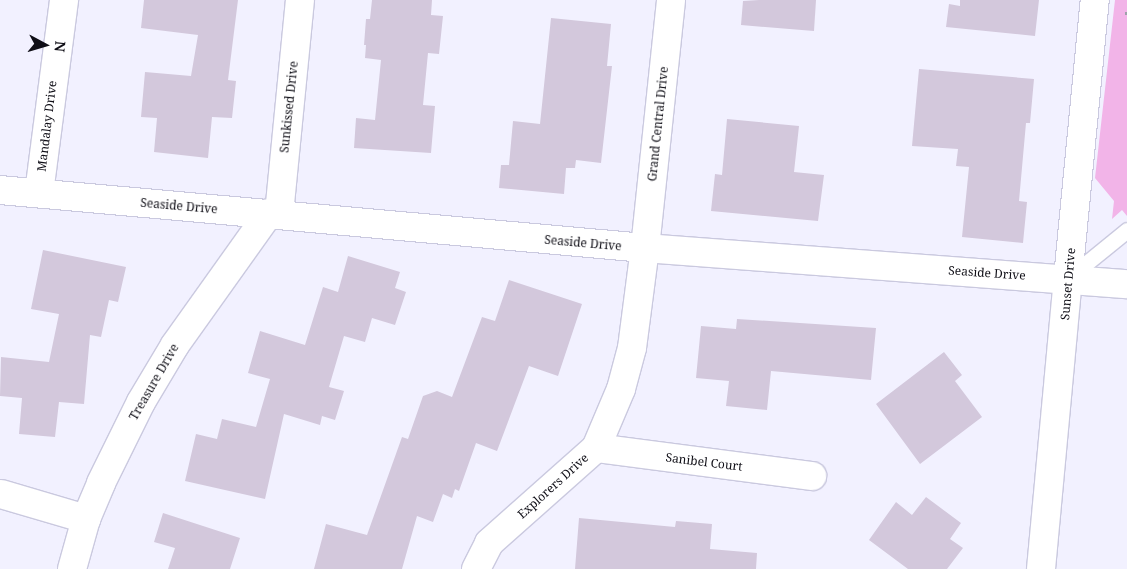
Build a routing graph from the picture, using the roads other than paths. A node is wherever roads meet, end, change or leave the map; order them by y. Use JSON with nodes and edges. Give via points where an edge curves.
{"nodes":[{"id":1,"x":64,"y":0,"type":"edge"},
{"id":2,"x":300,"y":0,"type":"edge"},
{"id":3,"x":671,"y":0,"type":"edge"},
{"id":4,"x":1095,"y":0,"type":"edge"},
{"id":5,"x":0,"y":190,"type":"edge"},
{"id":6,"x":39,"y":193,"type":"junction"},
{"id":7,"x":274,"y":214,"type":"junction"},
{"id":8,"x":1127,"y":230,"type":"edge"},
{"id":9,"x":645,"y":248,"type":"junction"},
{"id":10,"x":1068,"y":278,"type":"junction"},
{"id":11,"x":1127,"y":284,"type":"edge"},
{"id":12,"x":596,"y":448,"type":"junction"},
{"id":13,"x":812,"y":476,"type":"dead end"},
{"id":14,"x":1,"y":494,"type":"edge"},
{"id":15,"x":86,"y":519,"type":"junction"},
{"id":16,"x":72,"y":569,"type":"edge"},
{"id":17,"x":476,"y":569,"type":"edge"},
{"id":18,"x":1041,"y":569,"type":"edge"}],
"edges":[{"from":1,"to":6,"type":"street","name":"Mandalay Drive"},
{"from":2,"to":7,"type":"street","name":"Sunkissed Drive"},
{"from":3,"to":9,"type":"street","name":"Grand Central Drive"},
{"from":4,"to":10,"type":"street","name":"Sunset Drive"},
{"from":5,"to":6,"type":"street","name":"Seaside Drive"},
{"from":6,"to":7,"type":"street","name":"Seaside Drive"},
{"from":7,"to":9,"type":"street","name":"Seaside Drive"},
{"from":7,"to":15,"type":"street","name":"Treasure Drive","via":[[154,380],[115,454]]},
{"from":8,"to":10,"type":"lane"},
{"from":9,"to":10,"type":"street","name":"Seaside Drive"},
{"from":9,"to":12,"type":"street","name":"Explorers Drive","via":[[632,348],[621,389]]},
{"from":10,"to":11,"type":"street","name":"Seaside Drive"},
{"from":10,"to":18,"type":"street","name":"Sunset Drive"},
{"from":12,"to":13,"type":"street","name":"Sanibel Court"},
{"from":12,"to":17,"type":"street","name":"Explorers Drive","via":[[490,543]]},
{"from":14,"to":15,"type":"street"},
{"from":15,"to":16,"type":"street","name":"Treasure Drive"}]}
